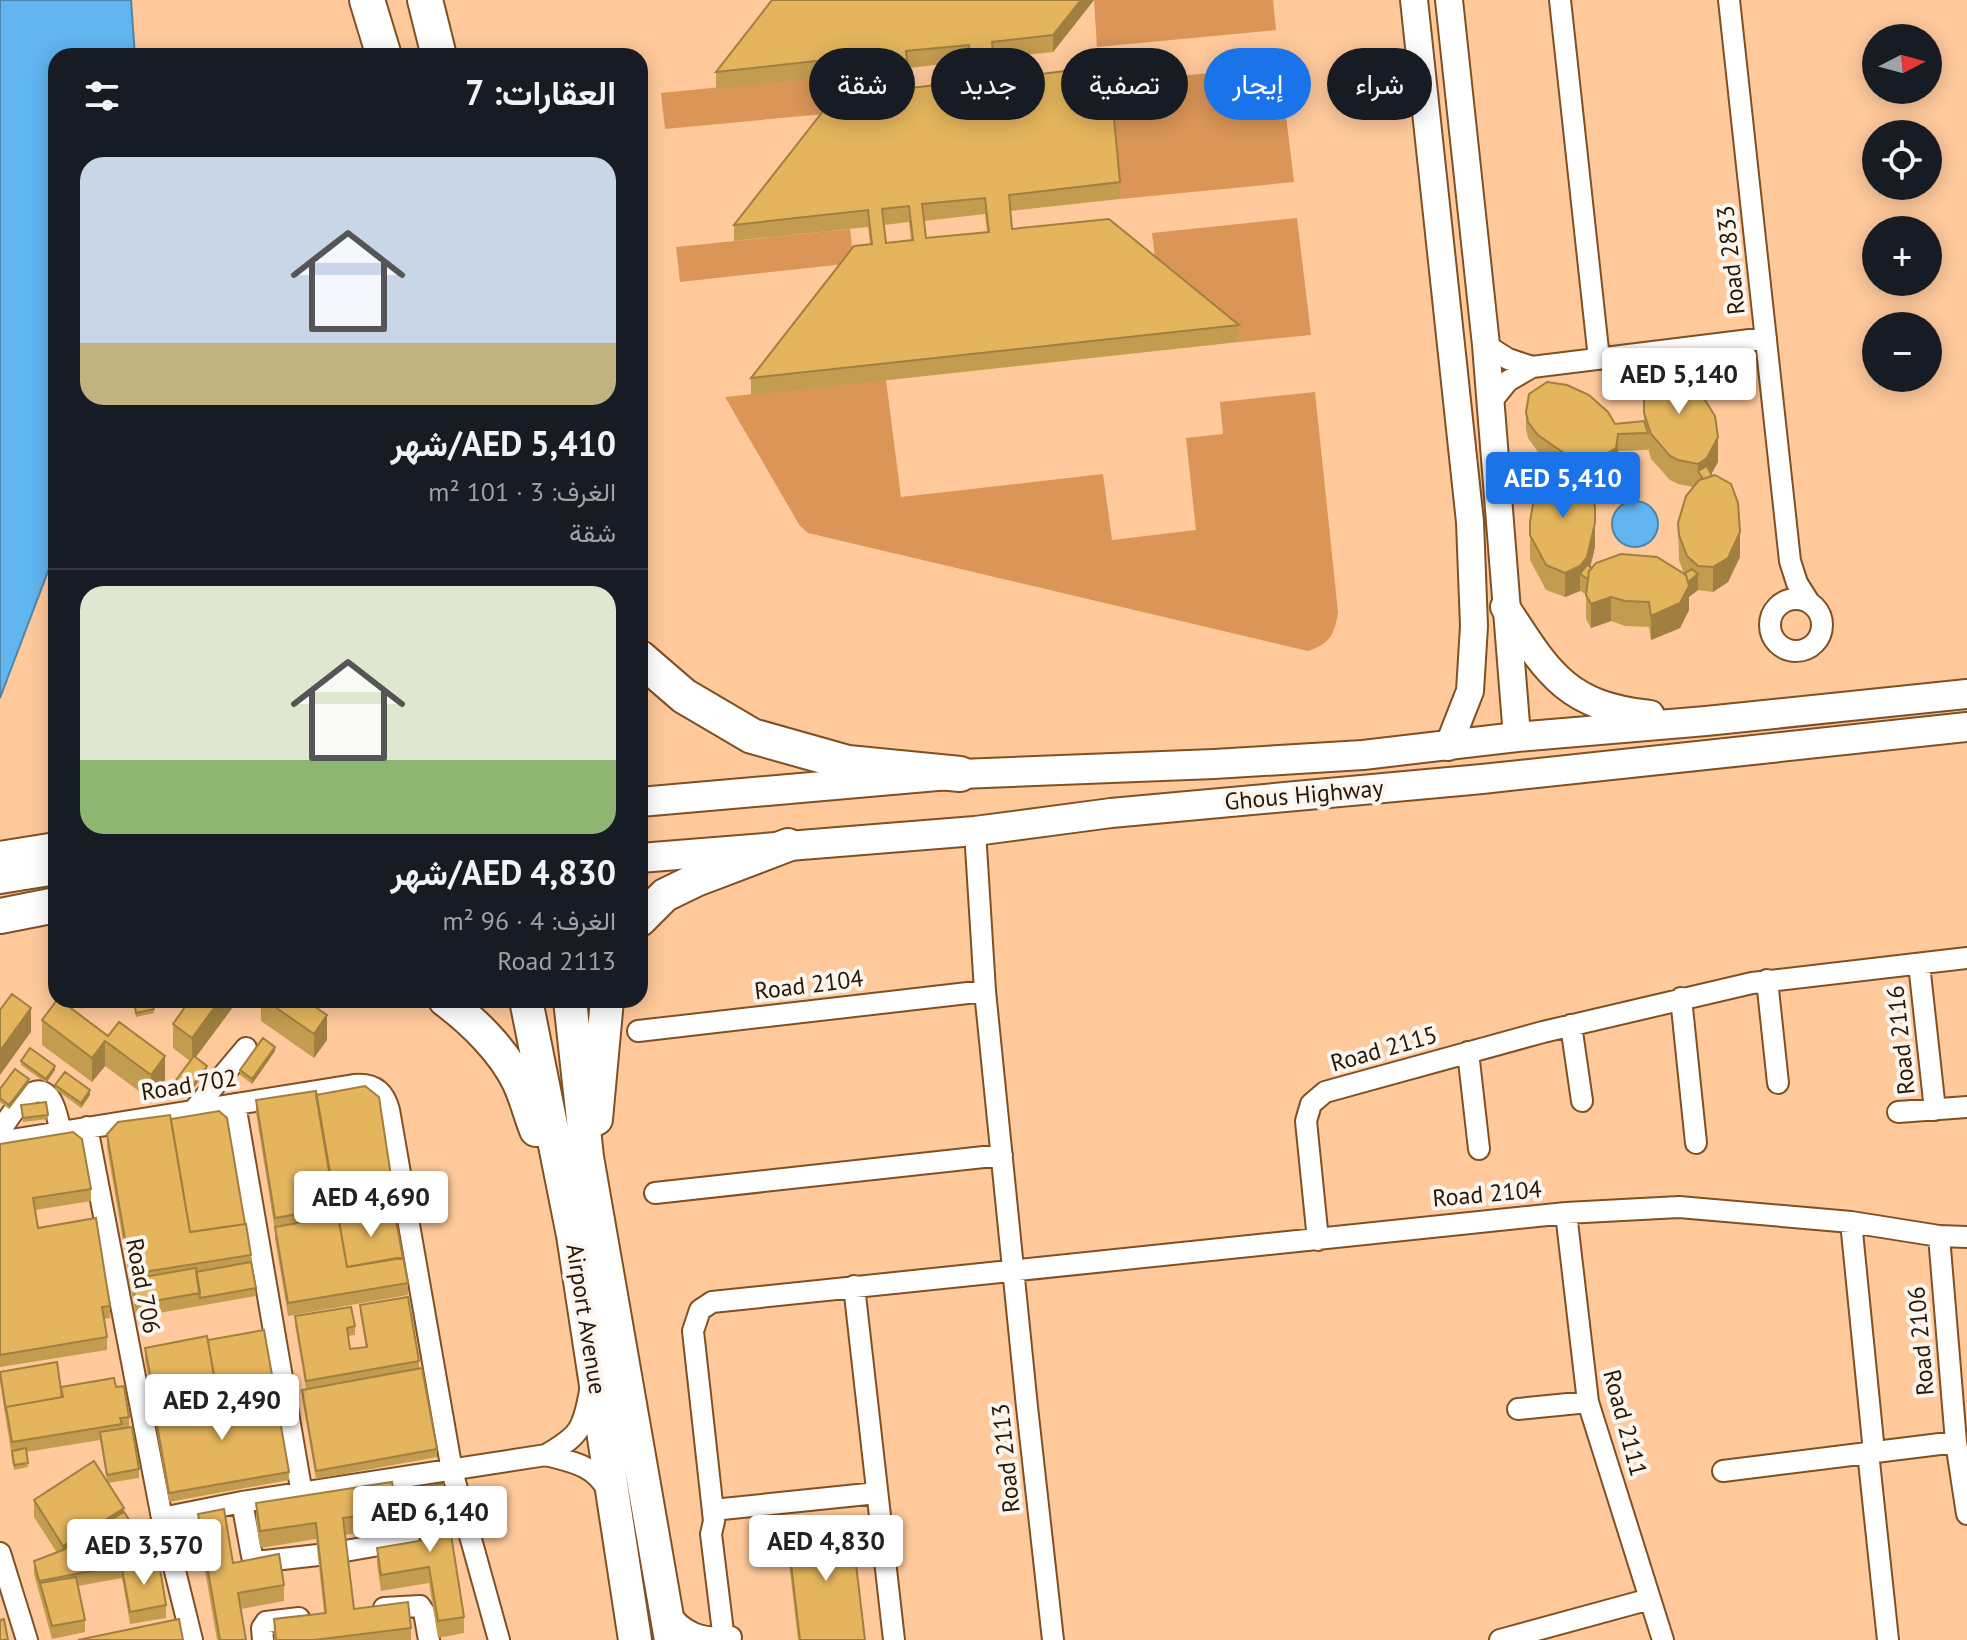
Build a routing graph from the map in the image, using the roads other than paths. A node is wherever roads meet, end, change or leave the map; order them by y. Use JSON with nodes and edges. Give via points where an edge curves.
{"nodes":[{"id":1,"x":367,"y":0,"type":"edge"},
{"id":2,"x":425,"y":0,"type":"edge"},
{"id":3,"x":1414,"y":0,"type":"edge"},
{"id":4,"x":1449,"y":0,"type":"edge"},
{"id":5,"x":1560,"y":0,"type":"edge"},
{"id":6,"x":1729,"y":0,"type":"edge"},
{"id":7,"x":382,"y":48,"type":"edge"},
{"id":8,"x":437,"y":48,"type":"edge"},
{"id":9,"x":1766,"y":338,"type":"junction"},
{"id":10,"x":1452,"y":345,"type":"junction"},
{"id":11,"x":1486,"y":345,"type":"junction"},
{"id":12,"x":1599,"y":359,"type":"junction"},
{"id":13,"x":1532,"y":367,"type":"junction"},
{"id":14,"x":1491,"y":402,"type":"junction"},
{"id":15,"x":1790,"y":561,"type":"junction"},
{"id":16,"x":1809,"y":602,"type":"junction"},
{"id":17,"x":1780,"y":605,"type":"junction"},
{"id":18,"x":1505,"y":607,"type":"junction"},
{"id":19,"x":648,"y":665,"type":"edge"},
{"id":20,"x":1967,"y":694,"type":"edge"},
{"id":21,"x":1706,"y":721,"type":"junction"},
{"id":22,"x":1967,"y":727,"type":"edge"},
{"id":23,"x":1517,"y":737,"type":"junction"},
{"id":24,"x":1448,"y":747,"type":"junction"},
{"id":25,"x":960,"y":774,"type":"junction"},
{"id":26,"x":648,"y":801,"type":"edge"},
{"id":27,"x":1111,"y":813,"type":"junction"},
{"id":28,"x":975,"y":831,"type":"junction"},
{"id":29,"x":788,"y":845,"type":"junction"},
{"id":30,"x":48,"y":851,"type":"edge"},
{"id":31,"x":648,"y":857,"type":"edge"},
{"id":32,"x":0,"y":859,"type":"edge"},
{"id":33,"x":48,"y":869,"type":"edge"},
{"id":34,"x":0,"y":877,"type":"edge"},
{"id":35,"x":48,"y":907,"type":"edge"},
{"id":36,"x":648,"y":912,"type":"edge"},
{"id":37,"x":0,"y":916,"type":"edge"},
{"id":38,"x":48,"y":916,"type":"edge"},
{"id":39,"x":1967,"y":958,"type":"edge"},
{"id":40,"x":1919,"y":964,"type":"junction"},
{"id":41,"x":1767,"y":980,"type":"junction"},
{"id":42,"x":985,"y":991,"type":"junction"},
{"id":43,"x":1681,"y":998,"type":"junction"},
{"id":44,"x":456,"y":1008,"type":"edge"},
{"id":45,"x":528,"y":1008,"type":"edge"},
{"id":46,"x":571,"y":1008,"type":"edge"},
{"id":47,"x":606,"y":1008,"type":"edge"},
{"id":48,"x":1571,"y":1025,"type":"junction"},
{"id":49,"x":638,"y":1031,"type":"dead end"},
{"id":50,"x":246,"y":1048,"type":"dead end"},
{"id":51,"x":1468,"y":1052,"type":"junction"},
{"id":52,"x":1778,"y":1083,"type":"dead end"},
{"id":53,"x":1582,"y":1101,"type":"dead end"},
{"id":54,"x":235,"y":1104,"type":"junction"},
{"id":55,"x":1967,"y":1107,"type":"edge"},
{"id":56,"x":194,"y":1110,"type":"junction"},
{"id":57,"x":1935,"y":1110,"type":"junction"},
{"id":58,"x":1898,"y":1112,"type":"dead end"},
{"id":59,"x":87,"y":1127,"type":"junction"},
{"id":60,"x":0,"y":1131,"type":"edge"},
{"id":61,"x":61,"y":1132,"type":"junction"},
{"id":62,"x":0,"y":1142,"type":"edge"},
{"id":63,"x":1696,"y":1143,"type":"dead end"},
{"id":64,"x":1479,"y":1149,"type":"dead end"},
{"id":65,"x":1002,"y":1155,"type":"junction"},
{"id":66,"x":587,"y":1157,"type":"junction"},
{"id":67,"x":655,"y":1193,"type":"dead end"},
{"id":68,"x":1566,"y":1213,"type":"junction"},
{"id":69,"x":104,"y":1219,"type":"junction"},
{"id":70,"x":79,"y":1222,"type":"edge"},
{"id":71,"x":1851,"y":1222,"type":"junction"},
{"id":72,"x":573,"y":1235,"type":"junction"},
{"id":73,"x":1939,"y":1236,"type":"junction"},
{"id":74,"x":1967,"y":1237,"type":"edge"},
{"id":75,"x":1318,"y":1240,"type":"junction"},
{"id":76,"x":1013,"y":1271,"type":"junction"},
{"id":77,"x":854,"y":1286,"type":"junction"},
{"id":78,"x":594,"y":1369,"type":"junction"},
{"id":79,"x":1588,"y":1402,"type":"junction"},
{"id":80,"x":1518,"y":1409,"type":"dead end"},
{"id":81,"x":1956,"y":1442,"type":"junction"},
{"id":82,"x":1871,"y":1452,"type":"junction"},
{"id":83,"x":546,"y":1455,"type":"junction"},
{"id":84,"x":452,"y":1471,"type":"junction"},
{"id":85,"x":1723,"y":1471,"type":"dead end"},
{"id":86,"x":404,"y":1478,"type":"junction"},
{"id":87,"x":877,"y":1493,"type":"junction"},
{"id":88,"x":302,"y":1494,"type":"junction"},
{"id":89,"x":242,"y":1502,"type":"junction"},
{"id":90,"x":616,"y":1505,"type":"junction"},
{"id":91,"x":1967,"y":1514,"type":"edge"},
{"id":92,"x":713,"y":1516,"type":"junction"},
{"id":93,"x":162,"y":1518,"type":"junction"},
{"id":94,"x":345,"y":1551,"type":"edge"},
{"id":95,"x":0,"y":1553,"type":"edge"},
{"id":96,"x":318,"y":1555,"type":"edge"},
{"id":97,"x":1650,"y":1599,"type":"junction"},
{"id":98,"x":367,"y":1609,"type":"edge"},
{"id":99,"x":325,"y":1615,"type":"edge"},
{"id":100,"x":669,"y":1625,"type":"edge"},
{"id":101,"x":723,"y":1639,"type":"edge"},
{"id":102,"x":27,"y":1640,"type":"edge"},
{"id":103,"x":192,"y":1640,"type":"edge"},
{"id":104,"x":263,"y":1640,"type":"edge"},
{"id":105,"x":429,"y":1640,"type":"edge"},
{"id":106,"x":499,"y":1640,"type":"edge"},
{"id":107,"x":635,"y":1640,"type":"edge"},
{"id":108,"x":894,"y":1640,"type":"edge"},
{"id":109,"x":1053,"y":1640,"type":"edge"},
{"id":110,"x":1500,"y":1640,"type":"edge"},
{"id":111,"x":1663,"y":1640,"type":"edge"},
{"id":112,"x":1888,"y":1640,"type":"edge"}],
"edges":[{"from":1,"to":7,"type":"highway"},
{"from":2,"to":8,"type":"highway"},
{"from":3,"to":10,"type":"street"},
{"from":4,"to":11,"type":"street"},
{"from":5,"to":12,"type":"street"},
{"from":6,"to":9,"type":"street","name":"Road 2833"},
{"from":9,"to":12,"type":"street"},
{"from":9,"to":15,"type":"street","name":"Road 2833"},
{"from":10,"to":14,"type":"street"},
{"from":10,"to":24,"type":"street","via":[[1470,522],[1474,626],[1470,691]]},
{"from":11,"to":13,"type":"street"},
{"from":11,"to":14,"type":"street"},
{"from":12,"to":13,"type":"street"},
{"from":13,"to":14,"type":"street","via":[[1508,381]]},
{"from":14,"to":18,"type":"street"},
{"from":15,"to":16,"type":"street","name":"Road 2833"},
{"from":15,"to":17,"type":"street","name":"Road 2833"},
{"from":16,"to":17,"type":"street","via":[[1794,599]]},
{"from":16,"to":17,"type":"street","via":[[1820,613],[1820,636],[1809,647],[1794,651],[1771,633],[1771,617]]},
{"from":18,"to":21,"type":"main road","via":[[1559,683],[1596,705]]},
{"from":18,"to":23,"type":"street"},
{"from":19,"to":25,"type":"highway","via":[[684,696],[752,736],[848,763]]},
{"from":20,"to":21,"type":"main road","name":"Ghous Highway"},
{"from":21,"to":23,"type":"main road","name":"Ghous Highway"},
{"from":22,"to":27,"type":"main road","name":"Ghous Highway"},
{"from":23,"to":24,"type":"main road","name":"Ghous Highway"},
{"from":23,"to":27,"type":"main road","via":[[1502,753],[1484,761],[1148,801]]},
{"from":24,"to":25,"type":"main road","name":"Ghous Highway","via":[[1254,762]]},
{"from":25,"to":26,"type":"main road","name":"Ghous Highway"},
{"from":27,"to":28,"type":"main road","name":"Ghous Highway"},
{"from":28,"to":29,"type":"main road","name":"Ghous Highway"},
{"from":28,"to":42,"type":"street"},
{"from":29,"to":31,"type":"main road","name":"Ghous Highway"},
{"from":29,"to":36,"type":"main road","via":[[696,880],[665,895]]},
{"from":30,"to":32,"type":"highway"},
{"from":33,"to":34,"type":"main road"},
{"from":35,"to":37,"type":"highway"},
{"from":37,"to":38,"type":"main road"},
{"from":39,"to":40,"type":"street","name":"Road 2115"},
{"from":40,"to":41,"type":"street","name":"Road 2115"},
{"from":40,"to":57,"type":"street","name":"Road 2116"},
{"from":41,"to":43,"type":"street","name":"Road 2115"},
{"from":41,"to":52,"type":"street"},
{"from":42,"to":49,"type":"street","name":"Road 2104"},
{"from":42,"to":65,"type":"street"},
{"from":43,"to":48,"type":"street","name":"Road 2115"},
{"from":43,"to":63,"type":"street"},
{"from":44,"to":72,"type":"main road","via":[[518,1081]]},
{"from":45,"to":72,"type":"main road","name":"Airport Avenue"},
{"from":46,"to":66,"type":"main road","name":"Airport Avenue"},
{"from":47,"to":66,"type":"main road","via":[[598,1112]]},
{"from":48,"to":51,"type":"street","name":"Road 2115"},
{"from":48,"to":53,"type":"street"},
{"from":50,"to":56,"type":"street"},
{"from":51,"to":64,"type":"street","name":"Road 2115"},
{"from":51,"to":75,"type":"street","name":"Road 2115","via":[[1325,1092],[1314,1100],[1306,1121]]},
{"from":54,"to":56,"type":"street","name":"Road 702"},
{"from":54,"to":84,"type":"street","name":"Road 702","via":[[366,1084],[386,1098]]},
{"from":54,"to":88,"type":"street"},
{"from":55,"to":57,"type":"street","name":"Road 2116"},
{"from":56,"to":59,"type":"street","name":"Road 702"},
{"from":57,"to":58,"type":"street","name":"Road 2116"},
{"from":59,"to":61,"type":"street","name":"Road 702"},
{"from":59,"to":69,"type":"street","name":"Road 706"},
{"from":60,"to":61,"type":"street","via":[[25,1097],[40,1091],[51,1102]]},
{"from":61,"to":62,"type":"street","name":"Road 702"},
{"from":65,"to":67,"type":"street"},
{"from":65,"to":76,"type":"street"},
{"from":66,"to":100,"type":"main road","name":"Airport Avenue"},
{"from":68,"to":71,"type":"street","name":"Road 2104","via":[[1679,1207]]},
{"from":68,"to":75,"type":"street","name":"Road 2104"},
{"from":68,"to":79,"type":"street","name":"Road 2111"},
{"from":69,"to":70,"type":"street"},
{"from":69,"to":93,"type":"street","name":"Road 706"},
{"from":71,"to":73,"type":"street","name":"Road 2104"},
{"from":71,"to":82,"type":"street"},
{"from":72,"to":78,"type":"main road","name":"Airport Avenue"},
{"from":73,"to":74,"type":"street","name":"Road 2104"},
{"from":73,"to":81,"type":"street","name":"Road 2106"},
{"from":75,"to":76,"type":"street","name":"Road 2104"},
{"from":76,"to":77,"type":"street","name":"Road 2104"},
{"from":76,"to":109,"type":"street","name":"Road 2113"},
{"from":77,"to":87,"type":"street"},
{"from":77,"to":92,"type":"street","name":"Road 2104","via":[[719,1301],[700,1310],[693,1331]]},
{"from":78,"to":83,"type":"street","via":[[581,1427],[572,1440]]},
{"from":78,"to":90,"type":"main road","name":"Airport Avenue"},
{"from":79,"to":80,"type":"street"},
{"from":79,"to":97,"type":"street","name":"Road 2111"},
{"from":81,"to":82,"type":"street"},
{"from":81,"to":91,"type":"street","name":"Road 2106"},
{"from":82,"to":85,"type":"street"},
{"from":82,"to":112,"type":"street"},
{"from":83,"to":84,"type":"street"},
{"from":83,"to":90,"type":"street","via":[[588,1467],[602,1479]]},
{"from":84,"to":86,"type":"street"},
{"from":84,"to":106,"type":"street","name":"Road 702"},
{"from":86,"to":88,"type":"street"},
{"from":86,"to":94,"type":"street","via":[[408,1540]]},
{"from":87,"to":92,"type":"street"},
{"from":87,"to":108,"type":"street"},
{"from":88,"to":89,"type":"street"},
{"from":89,"to":93,"type":"street"},
{"from":89,"to":96,"type":"street","via":[[256,1562]]},
{"from":90,"to":107,"type":"main road","name":"Airport Avenue"},
{"from":92,"to":101,"type":"street","via":[[719,1533]]},
{"from":93,"to":103,"type":"street","name":"Road 706"},
{"from":95,"to":102,"type":"street"},
{"from":97,"to":110,"type":"street"},
{"from":97,"to":111,"type":"street","name":"Road 2111"},
{"from":98,"to":105,"type":"street","via":[[420,1606]]},
{"from":99,"to":104,"type":"street","via":[[266,1622]]},
{"from":100,"to":101,"type":"street"}]}
